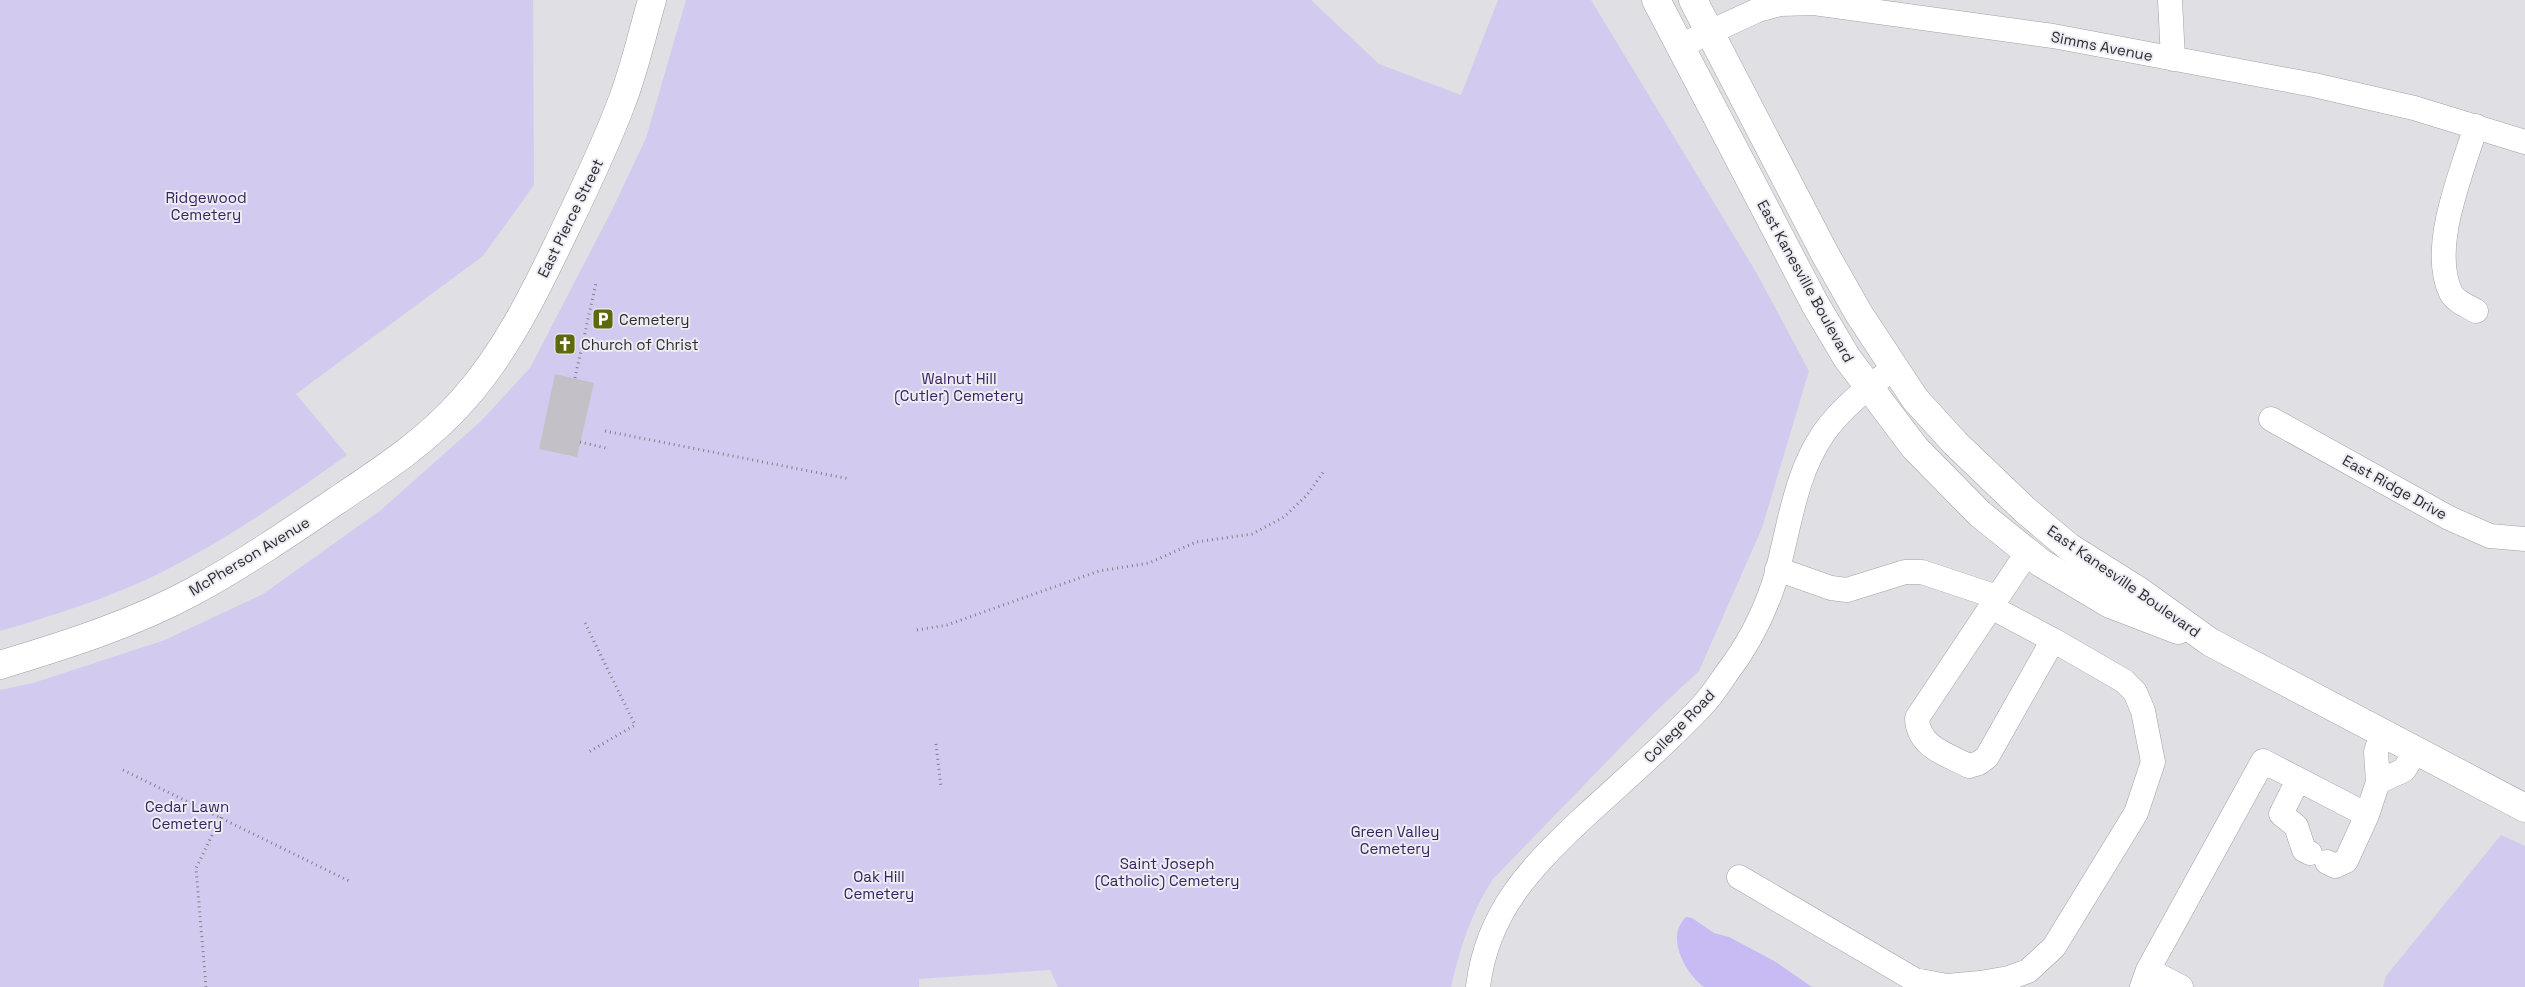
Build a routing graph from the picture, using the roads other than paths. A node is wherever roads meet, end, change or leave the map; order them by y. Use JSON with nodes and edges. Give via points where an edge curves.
{"nodes":[{"id":1,"x":652,"y":0,"type":"edge"},
{"id":2,"x":1656,"y":0,"type":"edge"},
{"id":3,"x":1693,"y":0,"type":"edge"},
{"id":4,"x":2170,"y":0,"type":"edge"},
{"id":5,"x":1857,"y":4,"type":"edge"},
{"id":6,"x":1710,"y":32,"type":"junction"},
{"id":7,"x":1680,"y":46,"type":"junction"},
{"id":8,"x":2173,"y":59,"type":"junction"},
{"id":9,"x":2476,"y":126,"type":"junction"},
{"id":10,"x":2525,"y":142,"type":"edge"},
{"id":11,"x":2476,"y":311,"type":"dead end"},
{"id":12,"x":1893,"y":369,"type":"junction"},
{"id":13,"x":1868,"y":387,"type":"junction"},
{"id":14,"x":446,"y":416,"type":"joint"},
{"id":15,"x":2271,"y":419,"type":"dead end"},
{"id":16,"x":2525,"y":539,"type":"edge"},
{"id":17,"x":2027,"y":553,"type":"junction"},
{"id":18,"x":1777,"y":569,"type":"junction"},
{"id":19,"x":1994,"y":602,"type":"junction"},
{"id":20,"x":2053,"y":640,"type":"junction"},
{"id":21,"x":2210,"y":642,"type":"junction"},
{"id":22,"x":0,"y":665,"type":"edge"},
{"id":23,"x":2382,"y":732,"type":"junction"},
{"id":24,"x":2416,"y":750,"type":"junction"},
{"id":25,"x":2298,"y":780,"type":"junction"},
{"id":26,"x":2378,"y":782,"type":"junction"},
{"id":27,"x":2525,"y":808,"type":"edge"},
{"id":28,"x":2367,"y":815,"type":"junction"},
{"id":29,"x":1738,"y":877,"type":"dead end"},
{"id":30,"x":2145,"y":979,"type":"edge"},
{"id":31,"x":1478,"y":987,"type":"edge"},
{"id":32,"x":2181,"y":987,"type":"edge"}],
"edges":[{"from":1,"to":14,"type":"main road","name":"East Pierce Street","via":[[622,101],[604,147],[544,273],[491,364]]},
{"from":2,"to":7,"type":"main road","name":"East Kanesville Boulevard"},
{"from":3,"to":6,"type":"main road","name":"East Kanesville Boulevard"},
{"from":4,"to":8,"type":"street"},
{"from":5,"to":6,"type":"street","name":"Simms Avenue","via":[[1780,4],[1758,10]]},
{"from":5,"to":8,"type":"street","name":"Simms Avenue"},
{"from":6,"to":7,"type":"street","name":"Simms Avenue"},
{"from":6,"to":12,"type":"main road","name":"East Kanesville Boulevard","via":[[1825,254]]},
{"from":7,"to":13,"type":"main road","name":"East Kanesville Boulevard","via":[[1815,304]]},
{"from":8,"to":9,"type":"street","name":"Simms Avenue","via":[[2323,87]]},
{"from":9,"to":10,"type":"street","name":"Simms Avenue"},
{"from":9,"to":11,"type":"street","via":[[2446,229],[2444,271],[2452,295]]},
{"from":12,"to":13,"type":"street","name":"College Road"},
{"from":12,"to":21,"type":"main road","name":"East Kanesville Boulevard","via":[[1954,443],[2024,510],[2069,547],[2139,591]]},
{"from":13,"to":17,"type":"main road","name":"East Kanesville Boulevard","via":[[1914,448],[1951,487]]},
{"from":13,"to":18,"type":"street","name":"College Road","via":[[1824,433],[1811,456],[1800,483]]},
{"from":14,"to":22,"type":"main road","name":"McPherson Avenue","via":[[424,439],[367,480],[223,575],[118,626]]},
{"from":15,"to":16,"type":"street","name":"East Ridge Drive","via":[[2449,518],[2490,536]]},
{"from":17,"to":19,"type":"street"},
{"from":17,"to":21,"type":"main road","name":"East Kanesville Boulevard","via":[[2110,604]]},
{"from":18,"to":19,"type":"street","via":[[1831,588],[1847,590],[1905,572],[1922,572]]},
{"from":18,"to":31,"type":"street","name":"College Road","via":[[1750,641],[1702,707],[1527,874],[1497,919],[1485,948]]},
{"from":19,"to":20,"type":"street"},
{"from":19,"to":20,"type":"street","via":[[1917,718],[1921,736],[1929,745],[1969,766],[1987,757]]},
{"from":20,"to":29,"type":"street","via":[[2124,681],[2135,692],[2143,711],[2153,762],[2136,813],[2054,947],[2028,970],[1980,984],[1947,986],[1915,980]]},
{"from":21,"to":23,"type":"main road","name":"East Kanesville Boulevard"},
{"from":23,"to":24,"type":"main road","name":"East Kanesville Boulevard"},
{"from":23,"to":26,"type":"street","via":[[2376,752]]},
{"from":24,"to":26,"type":"street","via":[[2404,770]]},
{"from":24,"to":27,"type":"main road","name":"East Kanesville Boulevard"},
{"from":25,"to":28,"type":"street"},
{"from":25,"to":28,"type":"street","via":[[2281,814],[2296,826],[2304,850],[2318,858],[2336,866],[2346,861]]},
{"from":25,"to":30,"type":"street","via":[[2263,761]]},
{"from":26,"to":28,"type":"street"},
{"from":30,"to":32,"type":"street"}]}
